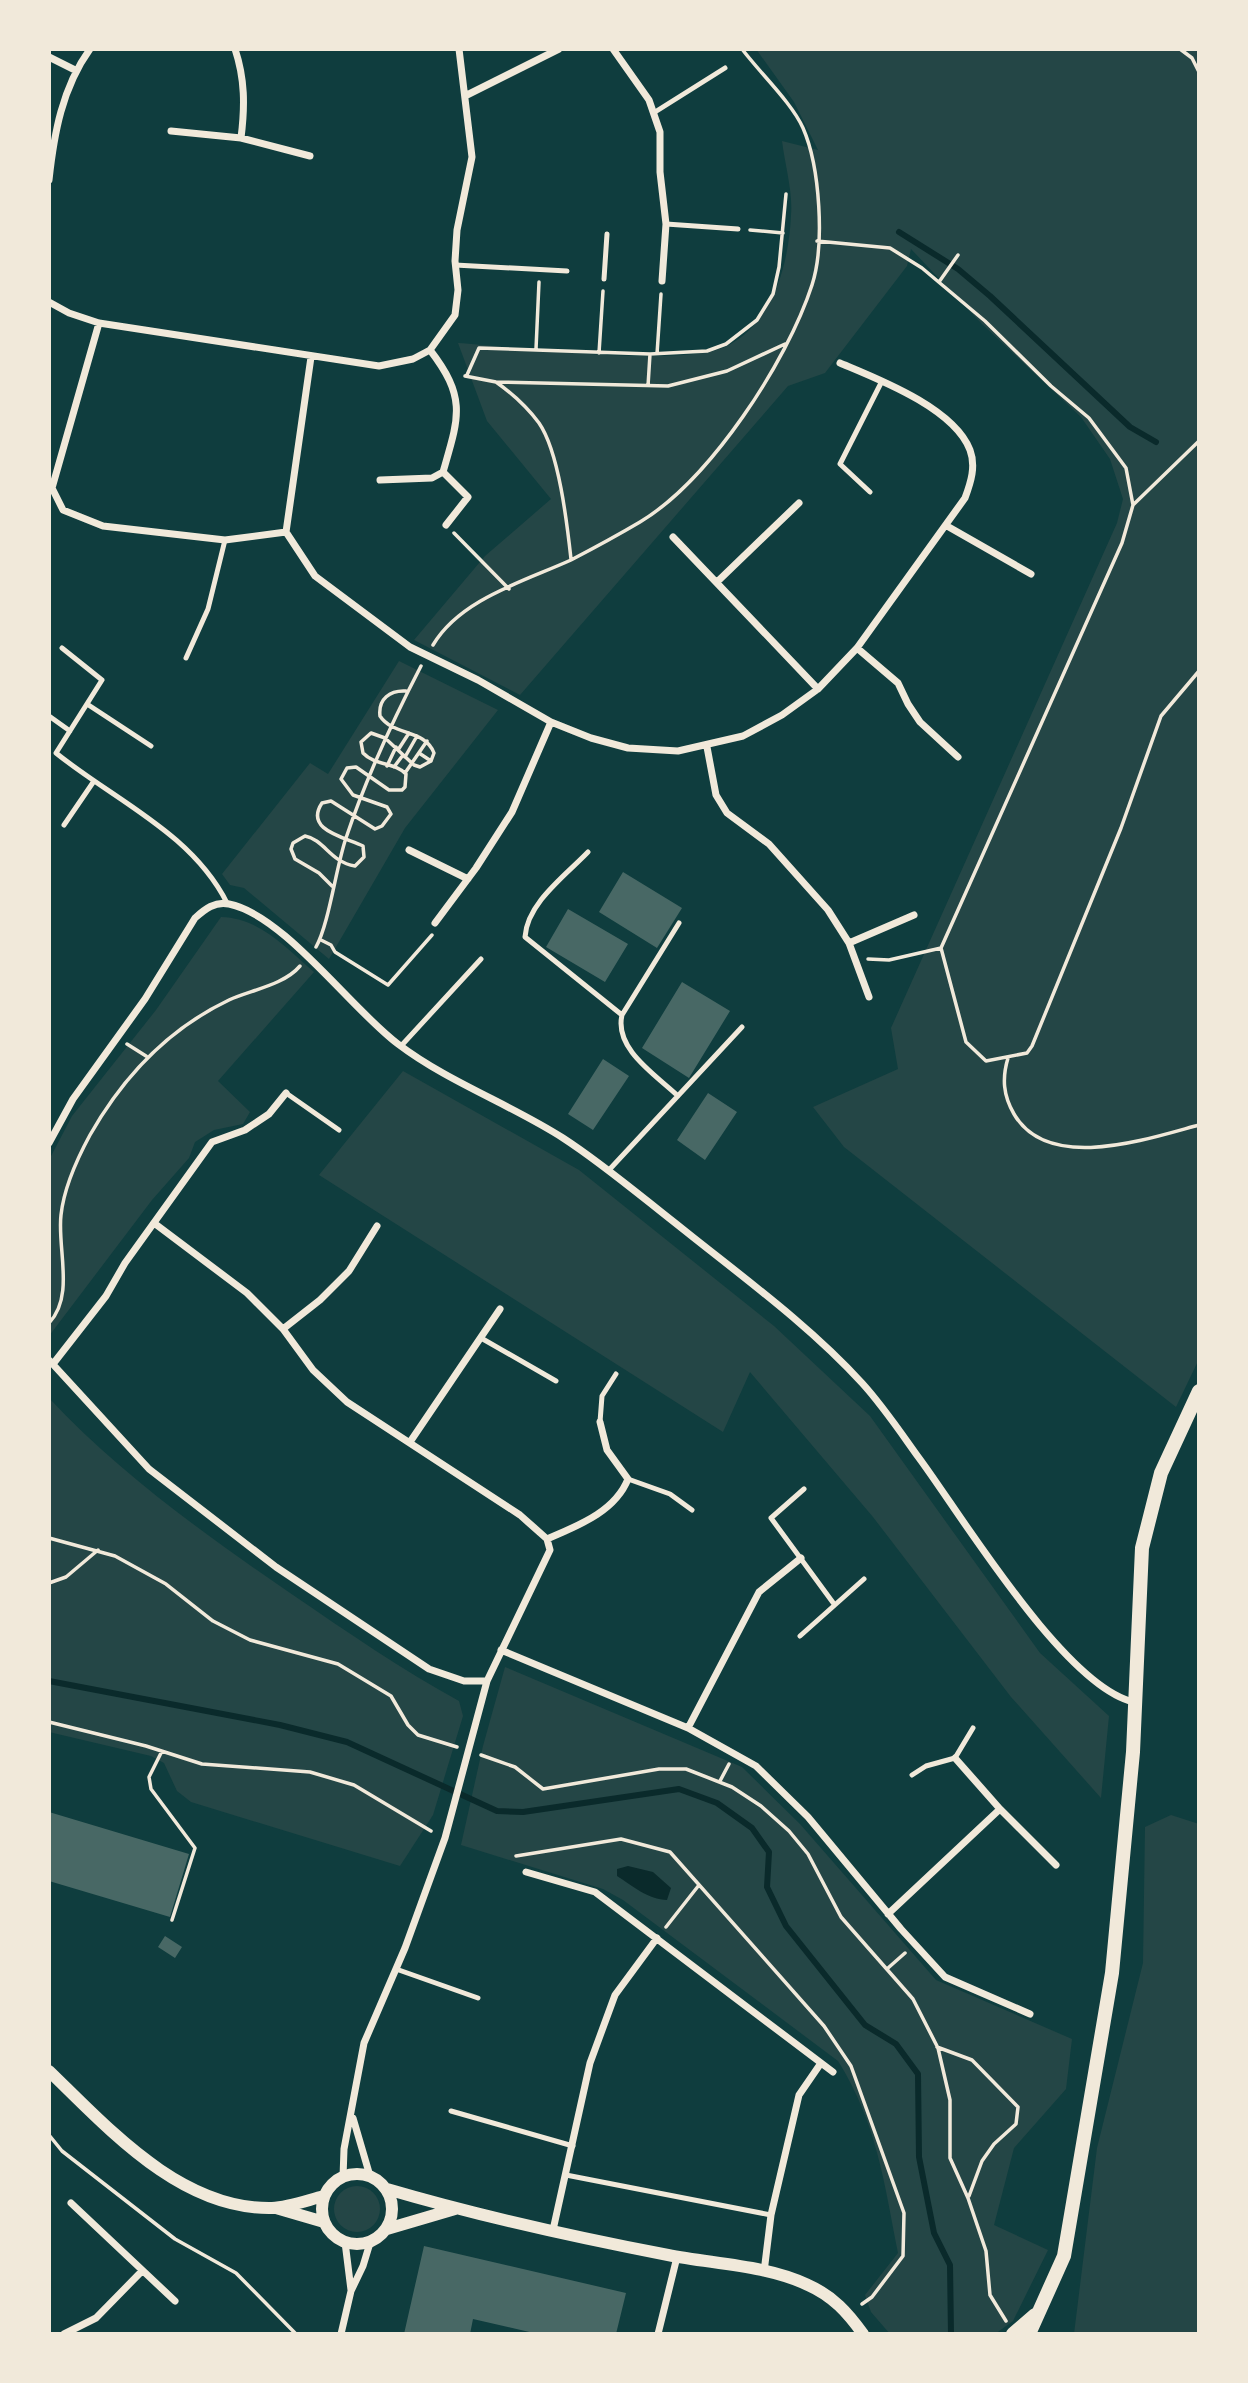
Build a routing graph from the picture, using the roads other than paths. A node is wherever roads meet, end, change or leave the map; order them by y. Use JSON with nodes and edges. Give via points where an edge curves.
{"nodes":[{"id":1,"x":90,"y":49,"type":"edge"},
{"id":2,"x":235,"y":49,"type":"edge"},
{"id":3,"x":459,"y":49,"type":"edge"},
{"id":4,"x":559,"y":49,"type":"edge"},
{"id":5,"x":612,"y":49,"type":"edge"},
{"id":6,"x":49,"y":57,"type":"edge"},
{"id":7,"x":725,"y":68,"type":"dead end"},
{"id":8,"x":75,"y":70,"type":"junction"},
{"id":9,"x":467,"y":95,"type":"junction"},
{"id":10,"x":655,"y":113,"type":"junction"},
{"id":11,"x":171,"y":131,"type":"dead end"},
{"id":12,"x":241,"y":138,"type":"junction"},
{"id":13,"x":310,"y":156,"type":"dead end"},
{"id":14,"x":49,"y":180,"type":"edge"},
{"id":15,"x":666,"y":223,"type":"junction"},
{"id":16,"x":738,"y":229,"type":"road end"},
{"id":17,"x":607,"y":234,"type":"dead end"},
{"id":18,"x":455,"y":265,"type":"junction"},
{"id":19,"x":567,"y":271,"type":"dead end"},
{"id":20,"x":604,"y":279,"type":"road end"},
{"id":21,"x":662,"y":281,"type":"road end"},
{"id":22,"x":49,"y":302,"type":"edge"},
{"id":23,"x":99,"y":323,"type":"junction"},
{"id":24,"x":430,"y":349,"type":"junction"},
{"id":25,"x":311,"y":357,"type":"junction"},
{"id":26,"x":840,"y":363,"type":"dead end"},
{"id":27,"x":882,"y":381,"type":"junction"},
{"id":28,"x":443,"y":472,"type":"junction"},
{"id":29,"x":380,"y":480,"type":"dead end"},
{"id":30,"x":50,"y":488,"type":"edge"},
{"id":31,"x":870,"y":492,"type":"dead end"},
{"id":32,"x":799,"y":503,"type":"dead end"},
{"id":33,"x":446,"y":525,"type":"road end"},
{"id":34,"x":947,"y":526,"type":"junction"},
{"id":35,"x":286,"y":531,"type":"junction"},
{"id":36,"x":673,"y":537,"type":"dead end"},
{"id":37,"x":225,"y":540,"type":"junction"},
{"id":38,"x":1031,"y":574,"type":"dead end"},
{"id":39,"x":717,"y":582,"type":"junction"},
{"id":40,"x":62,"y":648,"type":"dead end"},
{"id":41,"x":857,"y":648,"type":"junction"},
{"id":42,"x":186,"y":658,"type":"dead end"},
{"id":43,"x":818,"y":689,"type":"junction"},
{"id":44,"x":87,"y":704,"type":"junction"},
{"id":45,"x":49,"y":716,"type":"edge"},
{"id":46,"x":551,"y":722,"type":"junction"},
{"id":47,"x":70,"y":731,"type":"junction"},
{"id":48,"x":151,"y":746,"type":"dead end"},
{"id":49,"x":707,"y":747,"type":"junction"},
{"id":50,"x":958,"y":757,"type":"dead end"},
{"id":51,"x":94,"y":781,"type":"junction"},
{"id":52,"x":64,"y":825,"type":"dead end"},
{"id":53,"x":409,"y":850,"type":"dead end"},
{"id":54,"x":588,"y":852,"type":"dead end"},
{"id":55,"x":468,"y":879,"type":"junction"},
{"id":56,"x":227,"y":903,"type":"junction"},
{"id":57,"x":914,"y":915,"type":"dead end"},
{"id":58,"x":435,"y":923,"type":"road end"},
{"id":59,"x":679,"y":923,"type":"dead end"},
{"id":60,"x":849,"y":943,"type":"junction"},
{"id":61,"x":481,"y":958,"type":"dead end"},
{"id":62,"x":869,"y":997,"type":"dead end"},
{"id":63,"x":622,"y":1015,"type":"junction"},
{"id":64,"x":742,"y":1027,"type":"dead end"},
{"id":65,"x":401,"y":1046,"type":"junction"},
{"id":66,"x":286,"y":1094,"type":"joint"},
{"id":67,"x":678,"y":1096,"type":"junction"},
{"id":68,"x":339,"y":1129,"type":"dead end"},
{"id":69,"x":49,"y":1143,"type":"edge"},
{"id":70,"x":610,"y":1170,"type":"junction"},
{"id":71,"x":154,"y":1223,"type":"junction"},
{"id":72,"x":377,"y":1226,"type":"dead end"},
{"id":73,"x":500,"y":1309,"type":"dead end"},
{"id":74,"x":282,"y":1329,"type":"junction"},
{"id":75,"x":481,"y":1338,"type":"junction"},
{"id":76,"x":51,"y":1362,"type":"edge"},
{"id":77,"x":616,"y":1374,"type":"dead end"},
{"id":78,"x":556,"y":1381,"type":"dead end"},
{"id":79,"x":1199,"y":1391,"type":"edge"},
{"id":80,"x":600,"y":1422,"type":"joint"},
{"id":81,"x":410,"y":1442,"type":"junction"},
{"id":82,"x":628,"y":1479,"type":"junction"},
{"id":83,"x":804,"y":1489,"type":"dead end"},
{"id":84,"x":692,"y":1510,"type":"dead end"},
{"id":85,"x":547,"y":1539,"type":"junction"},
{"id":86,"x":801,"y":1558,"type":"junction"},
{"id":87,"x":864,"y":1579,"type":"dead end"},
{"id":88,"x":834,"y":1604,"type":"junction"},
{"id":89,"x":800,"y":1636,"type":"dead end"},
{"id":90,"x":501,"y":1650,"type":"junction"},
{"id":91,"x":487,"y":1681,"type":"junction"},
{"id":92,"x":1135,"y":1702,"type":"junction"},
{"id":93,"x":688,"y":1728,"type":"junction"},
{"id":94,"x":973,"y":1728,"type":"dead end"},
{"id":95,"x":955,"y":1758,"type":"junction"},
{"id":96,"x":912,"y":1774,"type":"dead end"},
{"id":97,"x":1000,"y":1809,"type":"junction"},
{"id":98,"x":1056,"y":1865,"type":"dead end"},
{"id":99,"x":526,"y":1871,"type":"dead end"},
{"id":100,"x":888,"y":1914,"type":"junction"},
{"id":101,"x":657,"y":1938,"type":"junction"},
{"id":102,"x":396,"y":1969,"type":"junction"},
{"id":103,"x":478,"y":1998,"type":"dead end"},
{"id":104,"x":1030,"y":2014,"type":"dead end"},
{"id":105,"x":821,"y":2063,"type":"junction"},
{"id":106,"x":49,"y":2071,"type":"edge"},
{"id":107,"x":834,"y":2072,"type":"dead end"},
{"id":108,"x":451,"y":2111,"type":"dead end"},
{"id":109,"x":353,"y":2117,"type":"junction"},
{"id":110,"x":573,"y":2146,"type":"junction"},
{"id":111,"x":566,"y":2175,"type":"junction"},
{"id":112,"x":370,"y":2176,"type":"junction"},
{"id":113,"x":343,"y":2177,"type":"junction"},
{"id":114,"x":387,"y":2189,"type":"junction"},
{"id":115,"x":324,"y":2196,"type":"junction"},
{"id":116,"x":71,"y":2203,"type":"dead end"},
{"id":117,"x":276,"y":2208,"type":"junction"},
{"id":118,"x":455,"y":2209,"type":"junction"},
{"id":119,"x":771,"y":2216,"type":"junction"},
{"id":120,"x":324,"y":2222,"type":"junction"},
{"id":121,"x":387,"y":2229,"type":"junction"},
{"id":122,"x":553,"y":2230,"type":"junction"},
{"id":123,"x":345,"y":2242,"type":"junction"},
{"id":124,"x":370,"y":2243,"type":"junction"},
{"id":125,"x":677,"y":2257,"type":"junction"},
{"id":126,"x":142,"y":2271,"type":"junction"},
{"id":127,"x":764,"y":2272,"type":"junction"},
{"id":128,"x":351,"y":2291,"type":"junction"},
{"id":129,"x":175,"y":2301,"type":"dead end"},
{"id":130,"x":1036,"y":2314,"type":"junction"},
{"id":131,"x":1012,"y":2331,"type":"edge"},
{"id":132,"x":64,"y":2334,"type":"edge"},
{"id":133,"x":341,"y":2334,"type":"edge"},
{"id":134,"x":658,"y":2334,"type":"edge"},
{"id":135,"x":863,"y":2334,"type":"edge"},
{"id":136,"x":1029,"y":2334,"type":"edge"}],
"edges":[{"from":1,"to":8,"type":"street"},
{"from":2,"to":12,"type":"street","via":[[246,103]]},
{"from":3,"to":9,"type":"street"},
{"from":4,"to":9,"type":"street"},
{"from":5,"to":10,"type":"street"},
{"from":6,"to":8,"type":"street"},
{"from":7,"to":10,"type":"lane"},
{"from":8,"to":14,"type":"street","via":[[54,134]]},
{"from":9,"to":18,"type":"street","via":[[472,157]]},
{"from":10,"to":15,"type":"street"},
{"from":11,"to":12,"type":"street"},
{"from":12,"to":13,"type":"street"},
{"from":15,"to":16,"type":"lane"},
{"from":15,"to":21,"type":"street"},
{"from":17,"to":20,"type":"lane"},
{"from":18,"to":19,"type":"lane"},
{"from":18,"to":24,"type":"street","via":[[455,315]]},
{"from":22,"to":23,"type":"street"},
{"from":23,"to":25,"type":"street"},
{"from":23,"to":30,"type":"street"},
{"from":24,"to":25,"type":"street","via":[[413,359],[379,366]]},
{"from":24,"to":28,"type":"street","via":[[458,406]]},
{"from":25,"to":35,"type":"street"},
{"from":26,"to":27,"type":"street"},
{"from":27,"to":31,"type":"lane","via":[[840,464]]},
{"from":27,"to":34,"type":"street","via":[[941,416],[959,432],[970,451],[973,475]]},
{"from":28,"to":29,"type":"street","via":[[432,478]]},
{"from":28,"to":33,"type":"street","via":[[468,497]]},
{"from":30,"to":37,"type":"street","via":[[63,510],[103,526]]},
{"from":32,"to":39,"type":"street"},
{"from":34,"to":38,"type":"street"},
{"from":34,"to":41,"type":"street"},
{"from":35,"to":37,"type":"street"},
{"from":35,"to":46,"type":"street","via":[[315,576],[335,595],[410,648]]},
{"from":36,"to":39,"type":"street"},
{"from":37,"to":42,"type":"lane","via":[[208,609]]},
{"from":39,"to":43,"type":"street"},
{"from":40,"to":44,"type":"lane","via":[[102,681]]},
{"from":41,"to":43,"type":"street"},
{"from":41,"to":50,"type":"street","via":[[898,683],[920,722]]},
{"from":43,"to":49,"type":"street","via":[[744,736]]},
{"from":44,"to":47,"type":"lane"},
{"from":44,"to":48,"type":"lane"},
{"from":45,"to":47,"type":"lane"},
{"from":46,"to":49,"type":"street","via":[[628,748],[678,751]]},
{"from":46,"to":55,"type":"street","via":[[512,812]]},
{"from":47,"to":51,"type":"lane","via":[[56,753]]},
{"from":49,"to":60,"type":"street","via":[[716,795],[727,813],[769,844],[828,910]]},
{"from":51,"to":52,"type":"lane"},
{"from":51,"to":56,"type":"lane","via":[[164,829],[216,883]]},
{"from":53,"to":55,"type":"street"},
{"from":54,"to":63,"type":"lane","via":[[538,904],[526,922],[525,936]]},
{"from":55,"to":58,"type":"street"},
{"from":56,"to":65,"type":"street","via":[[244,909],[290,941]]},
{"from":56,"to":69,"type":"street","via":[[206,908],[195,918],[145,999],[73,1099]]},
{"from":57,"to":60,"type":"street"},
{"from":59,"to":63,"type":"lane"},
{"from":60,"to":62,"type":"street"},
{"from":61,"to":65,"type":"lane"},
{"from":63,"to":67,"type":"lane","via":[[619,1027],[624,1042]]},
{"from":64,"to":67,"type":"lane"},
{"from":65,"to":70,"type":"street","via":[[517,1110]]},
{"from":66,"to":68,"type":"lane"},
{"from":66,"to":71,"type":"street","via":[[269,1114],[245,1130],[212,1142]]},
{"from":67,"to":70,"type":"lane"},
{"from":70,"to":92,"type":"street","via":[[796,1322],[862,1383],[937,1482],[996,1571],[1052,1637],[1090,1676]]},
{"from":71,"to":74,"type":"street","via":[[247,1293]]},
{"from":71,"to":76,"type":"street","via":[[106,1296]]},
{"from":72,"to":74,"type":"street","via":[[349,1272]]},
{"from":73,"to":75,"type":"street"},
{"from":74,"to":81,"type":"street","via":[[313,1370],[347,1402]]},
{"from":75,"to":78,"type":"lane"},
{"from":75,"to":81,"type":"street"},
{"from":76,"to":91,"type":"street","via":[[149,1469],[276,1567],[429,1669],[464,1681]]},
{"from":77,"to":80,"type":"lane","via":[[602,1396]]},
{"from":79,"to":92,"type":"main road","via":[[1161,1473],[1149,1513],[1142,1548]]},
{"from":80,"to":82,"type":"street","via":[[607,1450]]},
{"from":81,"to":85,"type":"street","via":[[520,1515]]},
{"from":82,"to":84,"type":"lane","via":[[670,1494]]},
{"from":82,"to":85,"type":"street","via":[[623,1492],[607,1508]]},
{"from":83,"to":86,"type":"lane","via":[[771,1518]]},
{"from":85,"to":90,"type":"street","via":[[548,1559]]},
{"from":86,"to":88,"type":"lane"},
{"from":86,"to":93,"type":"street","via":[[760,1592]]},
{"from":87,"to":88,"type":"lane"},
{"from":88,"to":89,"type":"lane"},
{"from":90,"to":91,"type":"street"},
{"from":90,"to":93,"type":"street"},
{"from":91,"to":102,"type":"street","via":[[449,1825]]},
{"from":92,"to":130,"type":"main road","via":[[1112,1973],[1064,2256]]},
{"from":93,"to":100,"type":"street","via":[[756,1766],[808,1817]]},
{"from":94,"to":95,"type":"lane"},
{"from":95,"to":96,"type":"lane"},
{"from":95,"to":97,"type":"street"},
{"from":97,"to":98,"type":"street"},
{"from":97,"to":100,"type":"street"},
{"from":99,"to":101,"type":"street","via":[[595,1892]]},
{"from":100,"to":104,"type":"street","via":[[945,1977]]},
{"from":101,"to":105,"type":"street"},
{"from":101,"to":110,"type":"street","via":[[615,1995],[590,2063]]},
{"from":102,"to":103,"type":"lane"},
{"from":102,"to":109,"type":"street","via":[[364,2043]]},
{"from":105,"to":107,"type":"street"},
{"from":105,"to":119,"type":"street","via":[[799,2095]]},
{"from":106,"to":117,"type":"street","via":[[135,2148],[197,2192],[230,2204]]},
{"from":108,"to":110,"type":"lane"},
{"from":109,"to":112,"type":"street"},
{"from":109,"to":113,"type":"street"},
{"from":110,"to":111,"type":"street"},
{"from":111,"to":119,"type":"lane"},
{"from":111,"to":122,"type":"street"},
{"from":112,"to":113,"type":"street"},
{"from":112,"to":114,"type":"street"},
{"from":113,"to":115,"type":"street"},
{"from":114,"to":118,"type":"street"},
{"from":114,"to":121,"type":"street","via":[[393,2210]]},
{"from":115,"to":117,"type":"street"},
{"from":115,"to":120,"type":"street"},
{"from":116,"to":126,"type":"street"},
{"from":117,"to":120,"type":"street"},
{"from":118,"to":121,"type":"street"},
{"from":118,"to":122,"type":"street"},
{"from":119,"to":127,"type":"street"},
{"from":120,"to":123,"type":"street"},
{"from":121,"to":124,"type":"street"},
{"from":122,"to":125,"type":"street"},
{"from":123,"to":124,"type":"street"},
{"from":123,"to":128,"type":"street"},
{"from":124,"to":128,"type":"street"},
{"from":125,"to":127,"type":"street"},
{"from":125,"to":134,"type":"street"},
{"from":126,"to":129,"type":"street"},
{"from":126,"to":132,"type":"street","via":[[96,2318]]},
{"from":127,"to":135,"type":"street","via":[[827,2295]]},
{"from":128,"to":133,"type":"street"},
{"from":130,"to":131,"type":"main road"},
{"from":130,"to":136,"type":"main road"}]}
